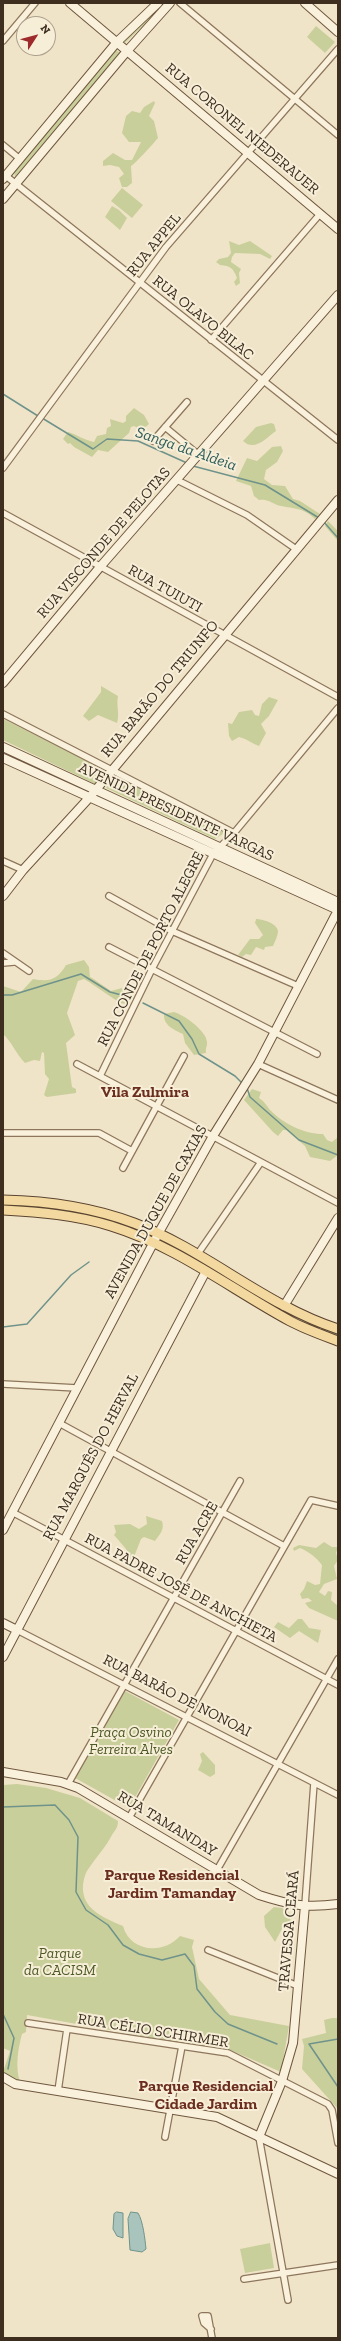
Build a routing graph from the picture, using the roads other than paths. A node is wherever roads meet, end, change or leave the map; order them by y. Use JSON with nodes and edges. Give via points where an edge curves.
{"nodes":[{"id":1,"x":35,"y":3,"type":"edge"},
{"id":2,"x":70,"y":3,"type":"edge"},
{"id":3,"x":158,"y":3,"type":"edge"},
{"id":4,"x":170,"y":3,"type":"edge"},
{"id":5,"x":180,"y":3,"type":"edge"},
{"id":6,"x":305,"y":3,"type":"edge"},
{"id":7,"x":338,"y":32,"type":"edge"},
{"id":8,"x":3,"y":41,"type":"edge"},
{"id":9,"x":117,"y":42,"type":"junction"},
{"id":10,"x":338,"y":49,"type":"edge"},
{"id":11,"x":127,"y":51,"type":"junction"},
{"id":12,"x":295,"y":99,"type":"junction"},
{"id":13,"x":338,"y":135,"type":"edge"},
{"id":14,"x":3,"y":145,"type":"edge"},
{"id":15,"x":248,"y":154,"type":"junction"},
{"id":16,"x":20,"y":159,"type":"junction"},
{"id":17,"x":4,"y":177,"type":"edge"},
{"id":18,"x":16,"y":184,"type":"junction"},
{"id":19,"x":3,"y":199,"type":"edge"},
{"id":20,"x":320,"y":214,"type":"junction"},
{"id":21,"x":338,"y":229,"type":"edge"},
{"id":22,"x":139,"y":282,"type":"junction"},
{"id":23,"x":338,"y":295,"type":"edge"},
{"id":24,"x":211,"y":340,"type":"junction"},
{"id":25,"x":264,"y":381,"type":"junction"},
{"id":26,"x":186,"y":402,"type":"dead end"},
{"id":27,"x":165,"y":427,"type":"junction"},
{"id":28,"x":338,"y":440,"type":"edge"},
{"id":29,"x":153,"y":441,"type":"dead end"},
{"id":30,"x":198,"y":455,"type":"junction"},
{"id":31,"x":3,"y":468,"type":"edge"},
{"id":32,"x":177,"y":480,"type":"junction"},
{"id":33,"x":338,"y":500,"type":"edge"},
{"id":34,"x":3,"y":513,"type":"edge"},
{"id":35,"x":296,"y":549,"type":"junction"},
{"id":36,"x":100,"y":567,"type":"junction"},
{"id":37,"x":224,"y":635,"type":"junction"},
{"id":38,"x":3,"y":683,"type":"edge"},
{"id":39,"x":338,"y":697,"type":"edge"},
{"id":40,"x":338,"y":708,"type":"edge"},
{"id":41,"x":3,"y":714,"type":"edge"},
{"id":42,"x":3,"y":748,"type":"edge"},
{"id":43,"x":3,"y":758,"type":"edge"},
{"id":44,"x":111,"y":770,"type":"junction"},
{"id":45,"x":95,"y":790,"type":"junction"},
{"id":46,"x":89,"y":798,"type":"junction"},
{"id":47,"x":234,"y":833,"type":"junction"},
{"id":48,"x":219,"y":847,"type":"junction"},
{"id":49,"x":213,"y":854,"type":"junction"},
{"id":50,"x":3,"y":861,"type":"edge"},
{"id":51,"x":23,"y":870,"type":"junction"},
{"id":52,"x":3,"y":896,"type":"edge"},
{"id":53,"x":109,"y":896,"type":"dead end"},
{"id":54,"x":338,"y":902,"type":"edge"},
{"id":55,"x":338,"y":910,"type":"edge"},
{"id":56,"x":172,"y":931,"type":"junction"},
{"id":57,"x":109,"y":947,"type":"dead end"},
{"id":58,"x":3,"y":953,"type":"edge"},
{"id":59,"x":14,"y":962,"type":"junction"},
{"id":60,"x":3,"y":963,"type":"edge"},
{"id":61,"x":152,"y":969,"type":"junction"},
{"id":62,"x":29,"y":970,"type":"dead end"},
{"id":63,"x":298,"y":986,"type":"junction"},
{"id":64,"x":274,"y":1032,"type":"junction"},
{"id":65,"x":317,"y":1054,"type":"dead end"},
{"id":66,"x":184,"y":1056,"type":"dead end"},
{"id":67,"x":77,"y":1064,"type":"dead end"},
{"id":68,"x":258,"y":1064,"type":"junction"},
{"id":69,"x":100,"y":1076,"type":"junction"},
{"id":70,"x":338,"y":1100,"type":"edge"},
{"id":71,"x":156,"y":1106,"type":"junction"},
{"id":72,"x":3,"y":1133,"type":"edge"},
{"id":73,"x":213,"y":1136,"type":"junction"},
{"id":74,"x":132,"y":1151,"type":"junction"},
{"id":75,"x":261,"y":1162,"type":"junction"},
{"id":76,"x":123,"y":1168,"type":"dead end"},
{"id":77,"x":3,"y":1200,"type":"edge"},
{"id":78,"x":338,"y":1203,"type":"edge"},
{"id":79,"x":3,"y":1210,"type":"edge"},
{"id":80,"x":338,"y":1218,"type":"edge"},
{"id":81,"x":158,"y":1234,"type":"junction"},
{"id":82,"x":154,"y":1243,"type":"junction"},
{"id":83,"x":197,"y":1255,"type":"junction"},
{"id":84,"x":206,"y":1271,"type":"junction"},
{"id":85,"x":284,"y":1306,"type":"junction"},
{"id":86,"x":269,"y":1308,"type":"junction"},
{"id":87,"x":338,"y":1329,"type":"edge"},
{"id":88,"x":338,"y":1341,"type":"edge"},
{"id":89,"x":3,"y":1384,"type":"edge"},
{"id":90,"x":77,"y":1388,"type":"junction"},
{"id":91,"x":59,"y":1423,"type":"junction"},
{"id":92,"x":110,"y":1451,"type":"junction"},
{"id":93,"x":240,"y":1481,"type":"dead end"},
{"id":94,"x":338,"y":1506,"type":"edge"},
{"id":95,"x":12,"y":1512,"type":"junction"},
{"id":96,"x":223,"y":1512,"type":"junction"},
{"id":97,"x":3,"y":1530,"type":"edge"},
{"id":98,"x":64,"y":1540,"type":"junction"},
{"id":99,"x":284,"y":1546,"type":"junction"},
{"id":100,"x":174,"y":1598,"type":"junction"},
{"id":101,"x":3,"y":1623,"type":"edge"},
{"id":102,"x":17,"y":1630,"type":"junction"},
{"id":103,"x":236,"y":1631,"type":"junction"},
{"id":104,"x":3,"y":1656,"type":"edge"},
{"id":105,"x":338,"y":1659,"type":"edge"},
{"id":106,"x":326,"y":1678,"type":"junction"},
{"id":107,"x":124,"y":1685,"type":"junction"},
{"id":108,"x":338,"y":1685,"type":"edge"},
{"id":109,"x":186,"y":1717,"type":"junction"},
{"id":110,"x":277,"y":1764,"type":"junction"},
{"id":111,"x":3,"y":1772,"type":"edge"},
{"id":112,"x":314,"y":1783,"type":"junction"},
{"id":113,"x":68,"y":1784,"type":"junction"},
{"id":114,"x":338,"y":1795,"type":"edge"},
{"id":115,"x":129,"y":1818,"type":"junction"},
{"id":116,"x":217,"y":1870,"type":"junction"},
{"id":117,"x":338,"y":1904,"type":"edge"},
{"id":118,"x":305,"y":1905,"type":"junction"},
{"id":119,"x":208,"y":1950,"type":"dead end"},
{"id":120,"x":298,"y":1986,"type":"junction"},
{"id":121,"x":28,"y":2022,"type":"dead end"},
{"id":122,"x":67,"y":2029,"type":"junction"},
{"id":123,"x":182,"y":2046,"type":"junction"},
{"id":124,"x":3,"y":2078,"type":"edge"},
{"id":125,"x":282,"y":2081,"type":"junction"},
{"id":126,"x":58,"y":2091,"type":"junction"},
{"id":127,"x":170,"y":2110,"type":"junction"},
{"id":128,"x":259,"y":2137,"type":"junction"},
{"id":129,"x":165,"y":2138,"type":"dead end"},
{"id":130,"x":338,"y":2143,"type":"edge"},
{"id":131,"x":338,"y":2174,"type":"edge"},
{"id":132,"x":338,"y":2265,"type":"edge"},
{"id":133,"x":283,"y":2273,"type":"junction"},
{"id":134,"x":244,"y":2279,"type":"dead end"},
{"id":135,"x":288,"y":2300,"type":"dead end"},
{"id":136,"x":211,"y":2329,"type":"dead end"},
{"id":137,"x":212,"y":2338,"type":"edge"}],
"edges":[{"from":1,"to":8,"type":"street"},
{"from":2,"to":9,"type":"street"},
{"from":3,"to":9,"type":"street"},
{"from":4,"to":11,"type":"street"},
{"from":5,"to":12,"type":"street"},
{"from":6,"to":7,"type":"street"},
{"from":9,"to":11,"type":"street","name":"RUA CORONEL NIEDERAUER"},
{"from":9,"to":16,"type":"street"},
{"from":10,"to":12,"type":"street","name":"RUA APPEL"},
{"from":11,"to":15,"type":"street","name":"RUA CORONEL NIEDERAUER"},
{"from":11,"to":18,"type":"street"},
{"from":12,"to":13,"type":"street"},
{"from":12,"to":15,"type":"street","name":"RUA APPEL"},
{"from":14,"to":16,"type":"street"},
{"from":15,"to":20,"type":"street","name":"RUA CORONEL NIEDERAUER"},
{"from":15,"to":22,"type":"street","name":"RUA APPEL","via":[[166,247]]},
{"from":16,"to":17,"type":"street"},
{"from":17,"to":18,"type":"street","name":"RUA OLAVO BILAC"},
{"from":18,"to":19,"type":"street"},
{"from":18,"to":22,"type":"street","name":"RUA OLAVO BILAC"},
{"from":20,"to":21,"type":"street","name":"RUA CORONEL NIEDERAUER"},
{"from":20,"to":24,"type":"street"},
{"from":22,"to":24,"type":"street","name":"RUA OLAVO BILAC"},
{"from":22,"to":31,"type":"street","name":"RUA APPEL"},
{"from":23,"to":25,"type":"street","name":"RUA VISCONDE DE PELOTAS"},
{"from":24,"to":25,"type":"street","name":"RUA OLAVO BILAC"},
{"from":25,"to":28,"type":"street","name":"RUA OLAVO BILAC"},
{"from":25,"to":30,"type":"street","name":"RUA VISCONDE DE PELOTAS"},
{"from":26,"to":27,"type":"street"},
{"from":27,"to":29,"type":"street"},
{"from":27,"to":30,"type":"street"},
{"from":30,"to":32,"type":"street","name":"RUA VISCONDE DE PELOTAS"},
{"from":32,"to":35,"type":"street","via":[[247,515]]},
{"from":32,"to":36,"type":"street","name":"RUA VISCONDE DE PELOTAS"},
{"from":33,"to":35,"type":"street","name":"RUA BARÃO DO TRIUNFO"},
{"from":34,"to":36,"type":"street","name":"RUA TUIUTI"},
{"from":35,"to":37,"type":"street","name":"RUA BARÃO DO TRIUNFO"},
{"from":36,"to":37,"type":"street","name":"RUA TUIUTI"},
{"from":36,"to":38,"type":"street","name":"RUA VISCONDE DE PELOTAS"},
{"from":37,"to":39,"type":"street","name":"RUA TUIUTI"},
{"from":37,"to":44,"type":"street","name":"RUA BARÃO DO TRIUNFO"},
{"from":40,"to":47,"type":"street","name":"RUA CONDE DE PORTO ALEGRE"},
{"from":41,"to":44,"type":"street"},
{"from":42,"to":45,"type":"street","name":"AVENIDA PRESIDENTE VARGAS"},
{"from":43,"to":46,"type":"street","name":"AVENIDA PRESIDENTE VARGAS"},
{"from":44,"to":45,"type":"street","name":"RUA BARÃO DO TRIUNFO"},
{"from":44,"to":47,"type":"street"},
{"from":45,"to":46,"type":"street","name":"RUA BARÃO DO TRIUNFO"},
{"from":45,"to":48,"type":"street","name":"AVENIDA PRESIDENTE VARGAS"},
{"from":46,"to":49,"type":"street","name":"AVENIDA PRESIDENTE VARGAS"},
{"from":46,"to":51,"type":"street","name":"RUA BARÃO DO TRIUNFO"},
{"from":47,"to":48,"type":"street","name":"RUA CONDE DE PORTO ALEGRE"},
{"from":48,"to":49,"type":"street","name":"RUA CONDE DE PORTO ALEGRE"},
{"from":48,"to":54,"type":"street","name":"AVENIDA PRESIDENTE VARGAS"},
{"from":49,"to":55,"type":"street","name":"AVENIDA PRESIDENTE VARGAS"},
{"from":49,"to":56,"type":"street","name":"RUA CONDE DE PORTO ALEGRE"},
{"from":50,"to":51,"type":"street"},
{"from":51,"to":52,"type":"street","name":"RUA BARÃO DO TRIUNFO"},
{"from":53,"to":56,"type":"street"},
{"from":55,"to":63,"type":"street","name":"AVENIDA DUQUE DE CAXIAS"},
{"from":56,"to":61,"type":"street","name":"RUA CONDE DE PORTO ALEGRE"},
{"from":56,"to":63,"type":"street"},
{"from":57,"to":61,"type":"street"},
{"from":58,"to":59,"type":"street","via":[[10,956]]},
{"from":59,"to":60,"type":"street"},
{"from":59,"to":62,"type":"street"},
{"from":61,"to":64,"type":"street"},
{"from":61,"to":69,"type":"street","name":"RUA CONDE DE PORTO ALEGRE"},
{"from":63,"to":64,"type":"street","name":"AVENIDA DUQUE DE CAXIAS"},
{"from":64,"to":65,"type":"street"},
{"from":64,"to":68,"type":"street","name":"AVENIDA DUQUE DE CAXIAS"},
{"from":66,"to":71,"type":"street"},
{"from":67,"to":69,"type":"street"},
{"from":68,"to":70,"type":"street"},
{"from":68,"to":73,"type":"street","name":"AVENIDA DUQUE DE CAXIAS"},
{"from":69,"to":71,"type":"street"},
{"from":71,"to":73,"type":"street"},
{"from":71,"to":74,"type":"street"},
{"from":72,"to":74,"type":"street","via":[[99,1133]]},
{"from":73,"to":75,"type":"street"},
{"from":73,"to":81,"type":"street","name":"AVENIDA DUQUE DE CAXIAS"},
{"from":74,"to":76,"type":"street"},
{"from":75,"to":78,"type":"street"},
{"from":75,"to":83,"type":"street"},
{"from":77,"to":81,"type":"main road","via":[[82,1208],[134,1223]]},
{"from":79,"to":82,"type":"main road","via":[[95,1221]]},
{"from":80,"to":85,"type":"street"},
{"from":81,"to":82,"type":"street","name":"AVENIDA DUQUE DE CAXIAS"},
{"from":81,"to":83,"type":"main road"},
{"from":82,"to":84,"type":"main road"},
{"from":82,"to":90,"type":"street","name":"AVENIDA DUQUE DE CAXIAS"},
{"from":83,"to":85,"type":"main road"},
{"from":84,"to":86,"type":"main road"},
{"from":84,"to":92,"type":"street","name":"RUA MARQUÊS DO HERVAL"},
{"from":85,"to":86,"type":"main road","via":[[274,1310]]},
{"from":85,"to":87,"type":"main road"},
{"from":86,"to":88,"type":"main road","via":[[307,1329]]},
{"from":89,"to":90,"type":"street"},
{"from":90,"to":91,"type":"street","name":"AVENIDA DUQUE DE CAXIAS"},
{"from":91,"to":92,"type":"street"},
{"from":91,"to":95,"type":"street","name":"AVENIDA DUQUE DE CAXIAS"},
{"from":92,"to":96,"type":"street"},
{"from":92,"to":98,"type":"street","name":"RUA MARQUÊS DO HERVAL"},
{"from":93,"to":96,"type":"street","name":"RUA ACRE"},
{"from":94,"to":99,"type":"street","via":[[311,1500]]},
{"from":95,"to":97,"type":"street","name":"AVENIDA DUQUE DE CAXIAS"},
{"from":95,"to":98,"type":"street","name":"RUA PADRE JOSÉ DE ANCHIETA"},
{"from":96,"to":99,"type":"street"},
{"from":96,"to":100,"type":"street","name":"RUA ACRE"},
{"from":98,"to":100,"type":"street","name":"RUA PADRE JOSÉ DE ANCHIETA"},
{"from":98,"to":102,"type":"street","name":"RUA MARQUÊS DO HERVAL"},
{"from":99,"to":103,"type":"street"},
{"from":100,"to":103,"type":"street","name":"RUA PADRE JOSÉ DE ANCHIETA"},
{"from":100,"to":107,"type":"street","name":"RUA ACRE"},
{"from":101,"to":102,"type":"street","name":"RUA BARÃO DE NONOAI"},
{"from":102,"to":104,"type":"street","name":"RUA MARQUÊS DO HERVAL"},
{"from":102,"to":107,"type":"street","name":"RUA BARÃO DE NONOAI"},
{"from":103,"to":106,"type":"street","name":"RUA PADRE JOSÉ DE ANCHIETA"},
{"from":103,"to":109,"type":"street"},
{"from":105,"to":106,"type":"street"},
{"from":106,"to":108,"type":"street","name":"RUA PADRE JOSÉ DE ANCHIETA"},
{"from":106,"to":110,"type":"street"},
{"from":107,"to":109,"type":"street","name":"RUA BARÃO DE NONOAI"},
{"from":107,"to":113,"type":"street","name":"RUA ACRE"},
{"from":109,"to":110,"type":"street","name":"RUA BARÃO DE NONOAI"},
{"from":109,"to":115,"type":"street"},
{"from":110,"to":112,"type":"street","name":"RUA BARÃO DE NONOAI"},
{"from":110,"to":116,"type":"street"},
{"from":111,"to":113,"type":"street","name":"RUA TAMANDAY"},
{"from":112,"to":114,"type":"street","name":"RUA BARÃO DE NONOAI"},
{"from":112,"to":118,"type":"street","name":"TRAVESSA CEARÁ"},
{"from":113,"to":115,"type":"street","name":"RUA TAMANDAY"},
{"from":115,"to":116,"type":"street","name":"RUA TAMANDAY"},
{"from":116,"to":118,"type":"street","name":"RUA TAMANDAY","via":[[259,1895],[289,1905]]},
{"from":117,"to":118,"type":"street","name":"RUA TAMANDAY"},
{"from":118,"to":120,"type":"street","name":"TRAVESSA CEARÁ"},
{"from":119,"to":120,"type":"street"},
{"from":120,"to":125,"type":"street","name":"TRAVESSA CEARÁ","via":[[293,2043]]},
{"from":121,"to":122,"type":"street","name":"RUA CÉLIO SCHIRMER"},
{"from":122,"to":123,"type":"street","name":"RUA CÉLIO SCHIRMER"},
{"from":122,"to":126,"type":"street"},
{"from":123,"to":125,"type":"street","name":"RUA CÉLIO SCHIRMER","via":[[228,2054]]},
{"from":123,"to":127,"type":"street"},
{"from":124,"to":126,"type":"street","via":[[15,2084]]},
{"from":125,"to":128,"type":"street","name":"TRAVESSA CEARÁ"},
{"from":125,"to":130,"type":"street","name":"RUA CÉLIO SCHIRMER","via":[[328,2104],[332,2110]]},
{"from":126,"to":127,"type":"street"},
{"from":127,"to":128,"type":"street","via":[[217,2117]]},
{"from":127,"to":129,"type":"street"},
{"from":128,"to":131,"type":"street"},
{"from":128,"to":133,"type":"street"},
{"from":132,"to":133,"type":"street"},
{"from":133,"to":134,"type":"street"},
{"from":133,"to":135,"type":"street"},
{"from":136,"to":137,"type":"street"}]}
